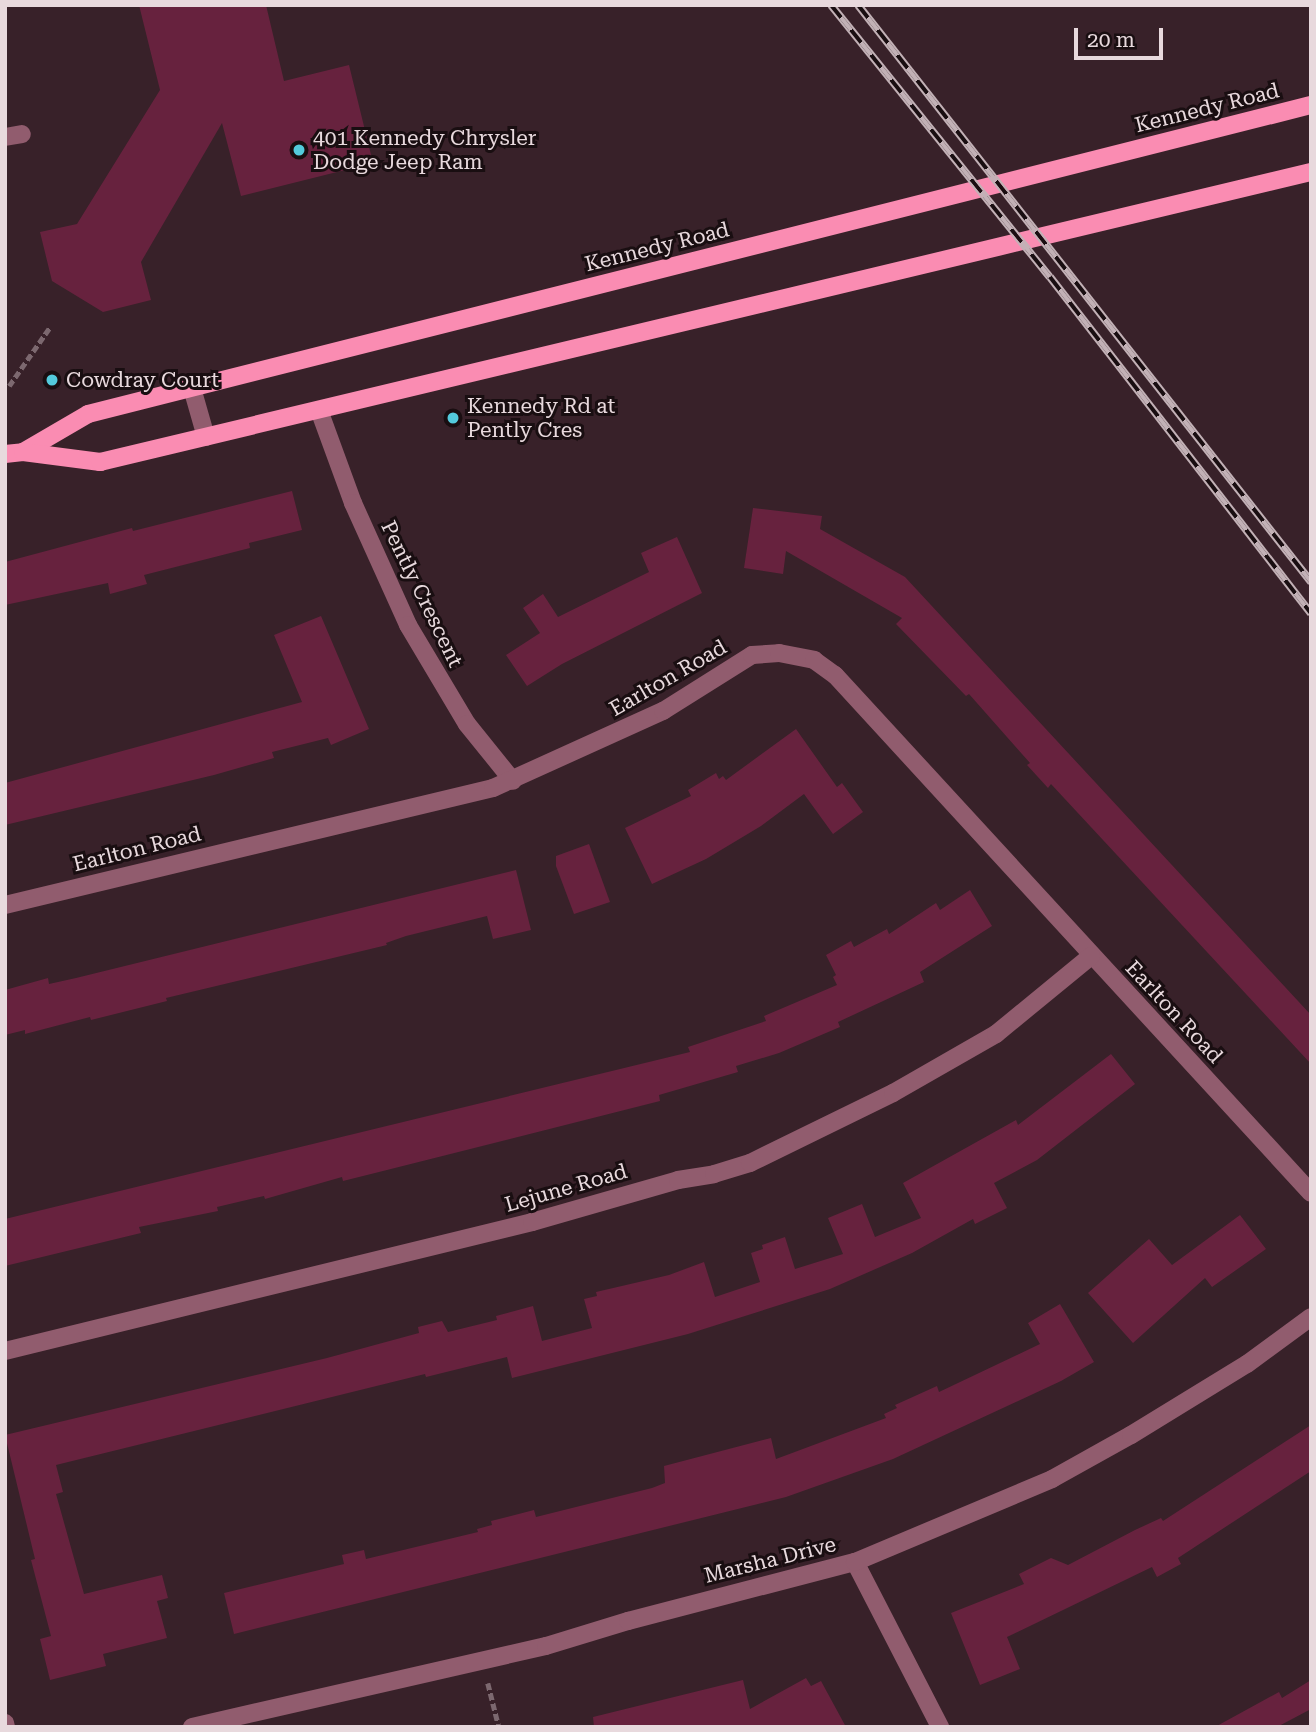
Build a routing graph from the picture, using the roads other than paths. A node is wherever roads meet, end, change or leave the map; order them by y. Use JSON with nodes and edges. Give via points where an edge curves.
{"nodes":[{"id":1,"x":1311,"y":105,"type":"edge"},
{"id":2,"x":1311,"y":172,"type":"edge"},
{"id":3,"x":192,"y":388,"type":"junction"},
{"id":4,"x":319,"y":410,"type":"junction"},
{"id":5,"x":206,"y":437,"type":"junction"},
{"id":6,"x":14,"y":453,"type":"edge"},
{"id":7,"x":513,"y":781,"type":"junction"},
{"id":8,"x":5,"y":905,"type":"edge"},
{"id":9,"x":1091,"y":956,"type":"junction"},
{"id":10,"x":1311,"y":1193,"type":"edge"},
{"id":11,"x":1311,"y":1317,"type":"edge"},
{"id":12,"x":5,"y":1351,"type":"edge"},
{"id":13,"x":855,"y":1562,"type":"junction"},
{"id":14,"x":192,"y":1727,"type":"edge"},
{"id":15,"x":940,"y":1727,"type":"edge"}],
"edges":[{"from":1,"to":3,"type":"main road","name":"Kennedy Road"},
{"from":2,"to":4,"type":"main road","name":"Kennedy Road"},
{"from":3,"to":5,"type":"street"},
{"from":3,"to":6,"type":"main road","name":"Kennedy Road","via":[[89,414]]},
{"from":4,"to":5,"type":"main road","name":"Kennedy Road"},
{"from":4,"to":7,"type":"street","name":"Pently Crescent","via":[[353,503],[408,625],[467,724]]},
{"from":5,"to":6,"type":"main road","name":"Kennedy Road","via":[[100,463]]},
{"from":7,"to":8,"type":"street","name":"Earlton Road"},
{"from":7,"to":9,"type":"street","name":"Earlton Road","via":[[663,711],[752,656],[779,653],[814,660],[835,675]]},
{"from":9,"to":10,"type":"street","name":"Earlton Road"},
{"from":9,"to":12,"type":"street","name":"Lejune Road","via":[[996,1034],[893,1093],[750,1163],[533,1223]]},
{"from":11,"to":13,"type":"street","name":"Marsha Drive","via":[[1247,1364],[1093,1457],[1020,1494]]},
{"from":13,"to":14,"type":"street","name":"Marsha Drive","via":[[546,1646]]},
{"from":13,"to":15,"type":"street"}]}
